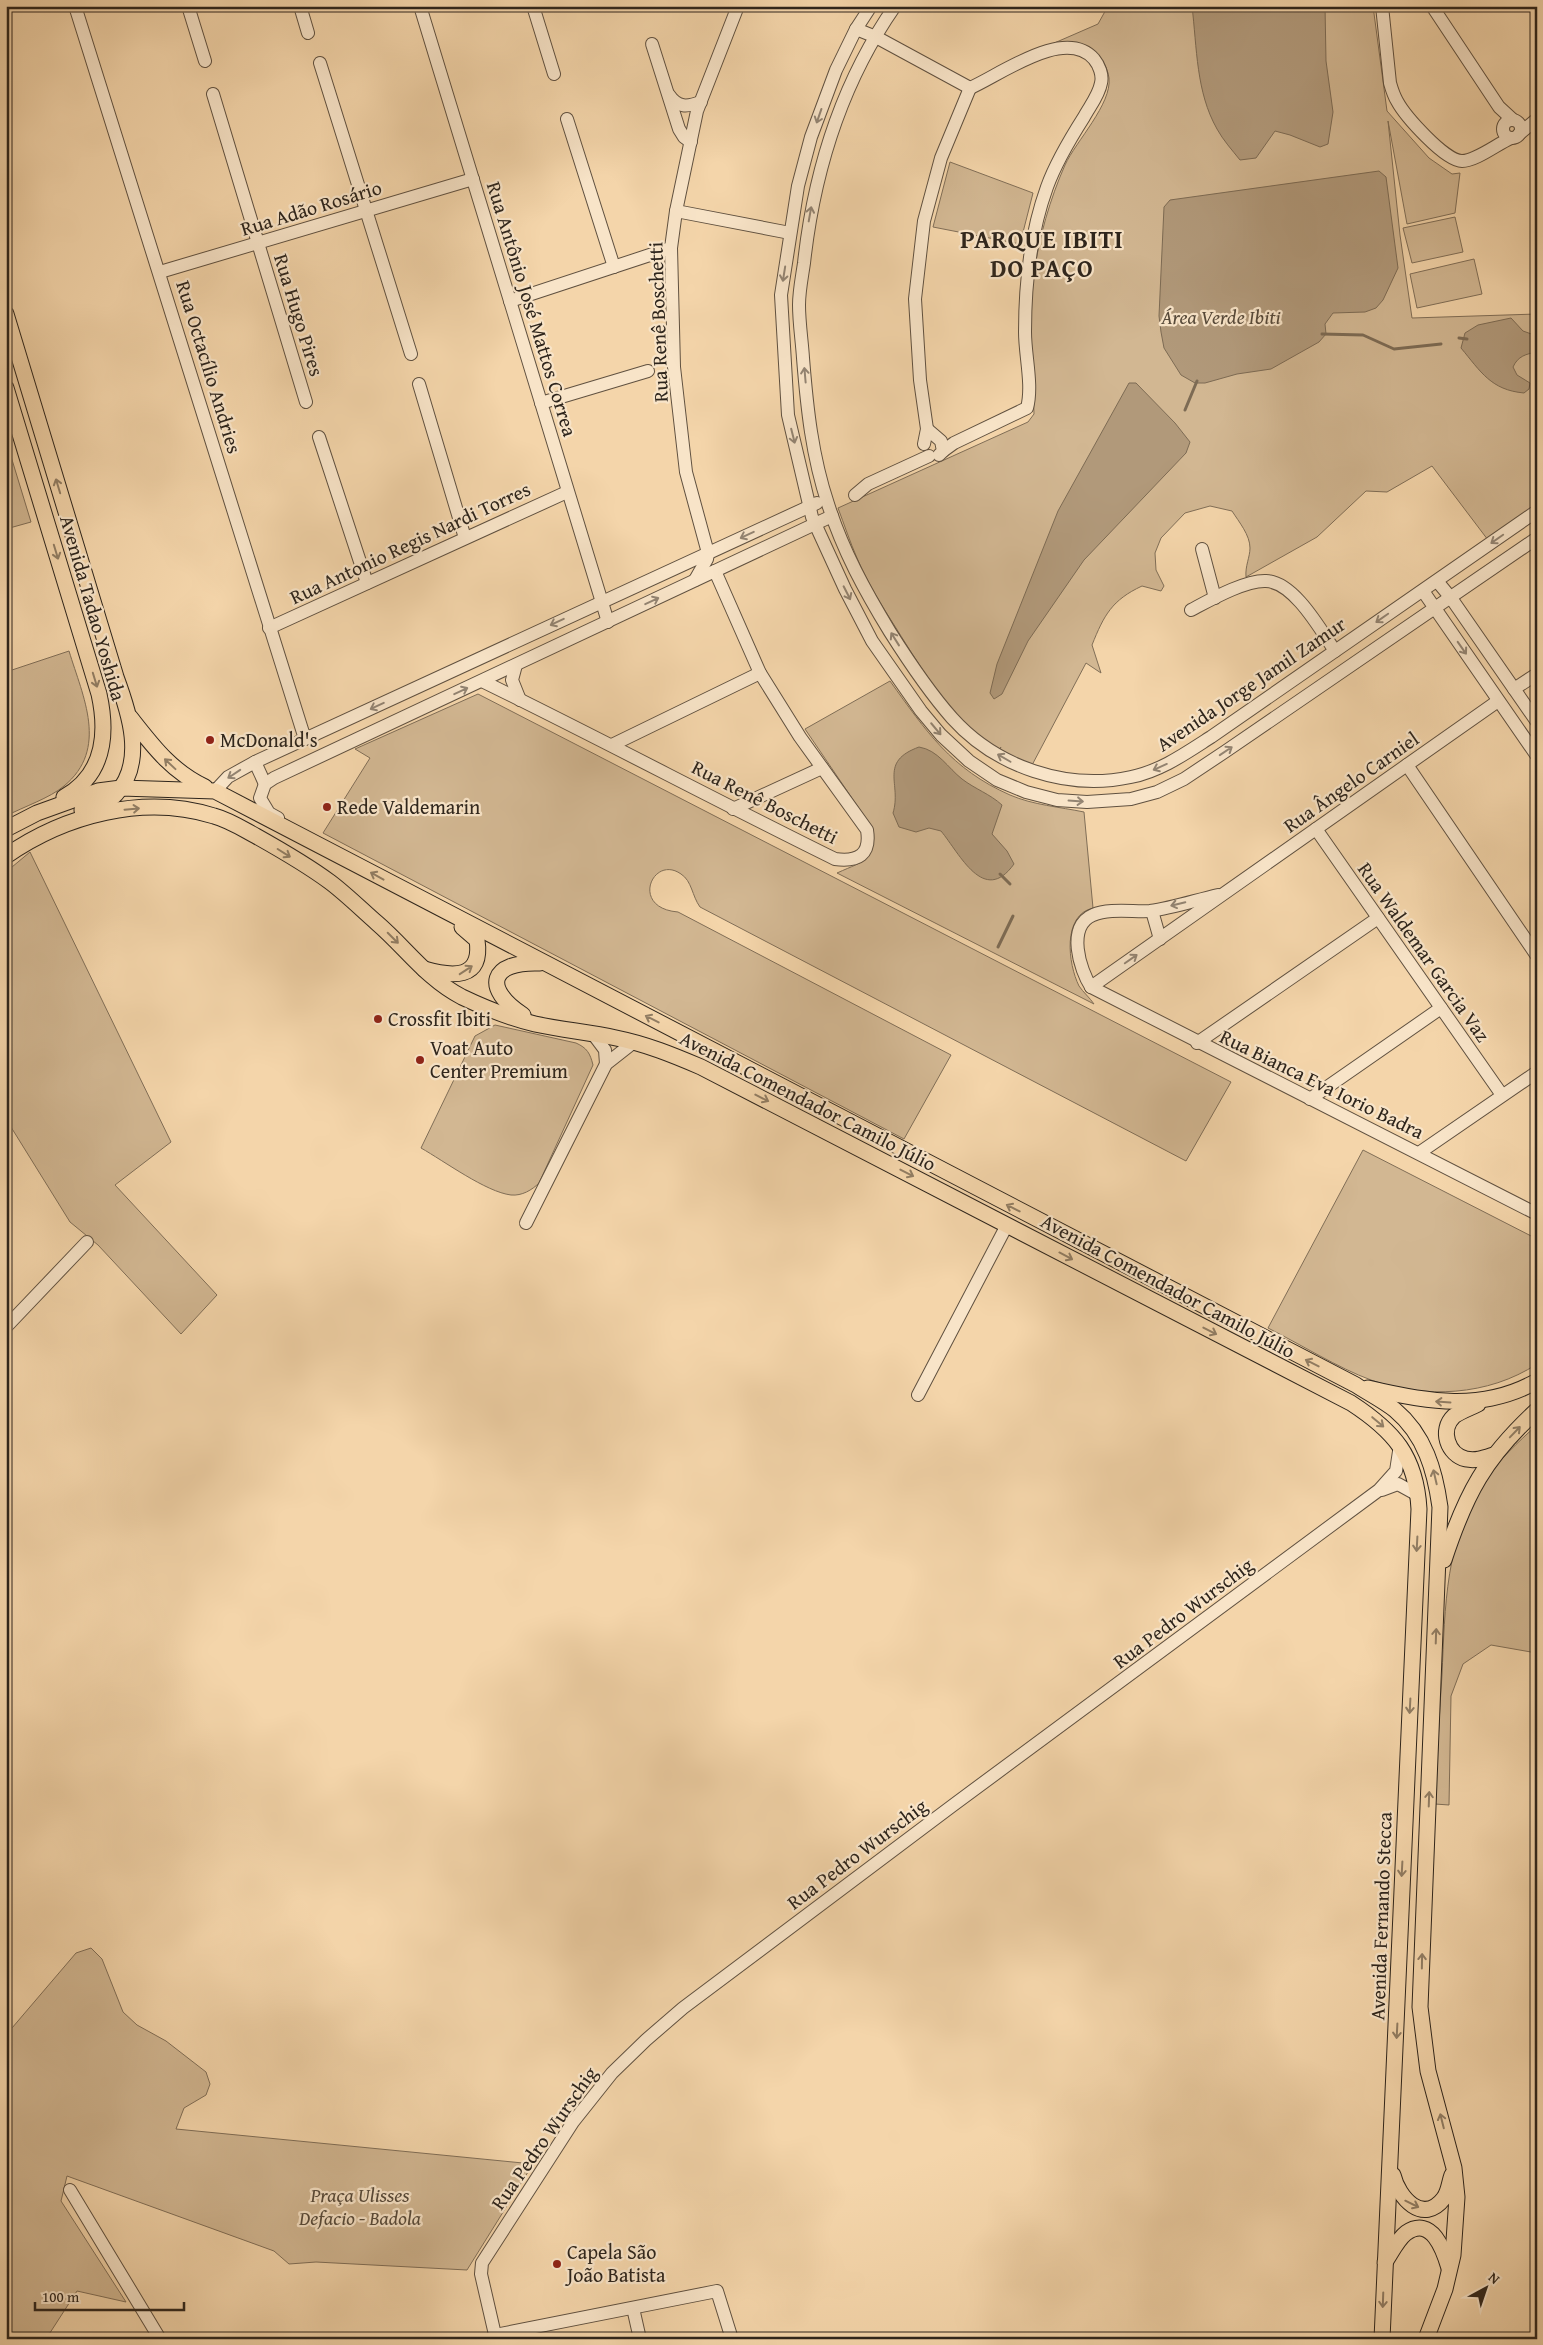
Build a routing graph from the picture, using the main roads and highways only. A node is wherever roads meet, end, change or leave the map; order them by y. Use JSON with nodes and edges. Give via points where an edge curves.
{"nodes":[{"id":1,"x":6,"y":314,"type":"edge"},
{"id":2,"x":6,"y":388,"type":"edge"},
{"id":3,"x":130,"y":716,"type":"junction"},
{"id":4,"x":121,"y":788,"type":"junction"},
{"id":5,"x":213,"y":790,"type":"junction"},
{"id":6,"x":37,"y":812,"type":"junction"},
{"id":7,"x":6,"y":829,"type":"edge"},
{"id":8,"x":9,"y":854,"type":"edge"},
{"id":9,"x":419,"y":899,"type":"junction"},
{"id":10,"x":546,"y":964,"type":"junction"},
{"id":11,"x":420,"y":967,"type":"junction"},
{"id":12,"x":535,"y":1024,"type":"junction"},
{"id":13,"x":1537,"y":1380,"type":"edge"},
{"id":14,"x":1356,"y":1385,"type":"junction"},
{"id":15,"x":1491,"y":1398,"type":"junction"},
{"id":16,"x":1537,"y":1410,"type":"edge"},
{"id":17,"x":1493,"y":1455,"type":"junction"},
{"id":18,"x":1418,"y":1495,"type":"joint"},
{"id":19,"x":1438,"y":1578,"type":"junction"},
{"id":20,"x":1390,"y":2164,"type":"junction"},
{"id":21,"x":1454,"y":2168,"type":"junction"},
{"id":22,"x":1385,"y":2262,"type":"junction"},
{"id":23,"x":1450,"y":2270,"type":"junction"},
{"id":24,"x":1382,"y":2339,"type":"edge"},
{"id":25,"x":1426,"y":2339,"type":"edge"}],
"edges":[{"from":3,"to":1,"type":"main road","name":"Avenida Tadao Yoshida","one_way":true},
{"from":2,"to":6,"type":"main road","name":"Avenida Tadao Yoshida","one_way":true,"via":[[105,719],[103,743],[90,774],[72,793]]},
{"from":3,"to":4,"type":"main road","name":"Avenida Tadao Yoshida","via":[[133,748],[130,768]]},
{"from":5,"to":3,"type":"main road","name":"Avenida Tadao Yoshida","one_way":true,"via":[[191,781],[174,768],[155,750]]},
{"from":4,"to":5,"type":"main road","name":"Avenida Comendador Camilo Júlio"},
{"from":4,"to":6,"type":"main road","name":"Avenida Comendador Camilo Júlio","via":[[98,791]]},
{"from":4,"to":8,"type":"main road","via":[[108,800],[60,818],[37,831]]},
{"from":9,"to":5,"type":"main road","name":"Avenida Comendador Camilo Júlio","one_way":true},
{"from":6,"to":7,"type":"main road","name":"Avenida Comendador Camilo Júlio"},
{"from":8,"to":11,"type":"main road","name":"Avenida Comendador Camilo Júlio","one_way":true,"via":[[57,827],[116,810],[158,807],[215,816],[272,845],[330,882],[383,928]]},
{"from":9,"to":10,"type":"main road","name":"Avenida Comendador Camilo Júlio"},
{"from":11,"to":9,"type":"main road","one_way":true,"via":[[456,976],[474,965],[478,950],[470,932]]},
{"from":10,"to":12,"type":"main road","via":[[514,964],[504,969],[498,979],[502,999]]},
{"from":14,"to":10,"type":"main road","name":"Avenida Comendador Camilo Júlio","one_way":true},
{"from":11,"to":12,"type":"main road","name":"Avenida Comendador Camilo Júlio","via":[[437,982],[494,1012]]},
{"from":12,"to":18,"type":"main road","name":"Avenida Comendador Camilo Júlio","one_way":true,"via":[[634,1042],[701,1067],[1351,1403],[1372,1417],[1400,1444],[1411,1465]]},
{"from":13,"to":15,"type":"main road"},
{"from":15,"to":14,"type":"main road","one_way":true,"via":[[1449,1402],[1417,1400]]},
{"from":19,"to":14,"type":"main road","name":"Avenida Comendador Camilo Júlio","one_way":true,"via":[[1440,1507],[1435,1474],[1413,1429],[1395,1410]]},
{"from":15,"to":17,"type":"main road","via":[[1453,1417],[1446,1439],[1454,1454],[1460,1457],[1476,1460]]},
{"from":17,"to":16,"type":"main road","one_way":true},
{"from":17,"to":19,"type":"main road","via":[[1467,1497]]},
{"from":18,"to":20,"type":"main road","name":"Avenida Fernando Stecca","one_way":true},
{"from":21,"to":19,"type":"main road","name":"Avenida Fernando Stecca","one_way":true,"via":[[1428,2071],[1420,2007]]},
{"from":20,"to":21,"type":"main road","one_way":true,"via":[[1401,2196],[1413,2206],[1422,2208],[1436,2204],[1444,2197]]},
{"from":20,"to":22,"type":"main road","name":"Avenida Fernando Stecca"},
{"from":21,"to":23,"type":"main road","name":"Avenida Fernando Stecca","via":[[1457,2196]]},
{"from":22,"to":23,"type":"main road","via":[[1404,2234],[1411,2230],[1424,2230],[1438,2239]]},
{"from":22,"to":24,"type":"main road","name":"Avenida Fernando Stecca","one_way":true},
{"from":23,"to":25,"type":"main road","name":"Avenida Fernando Stecca"}]}
